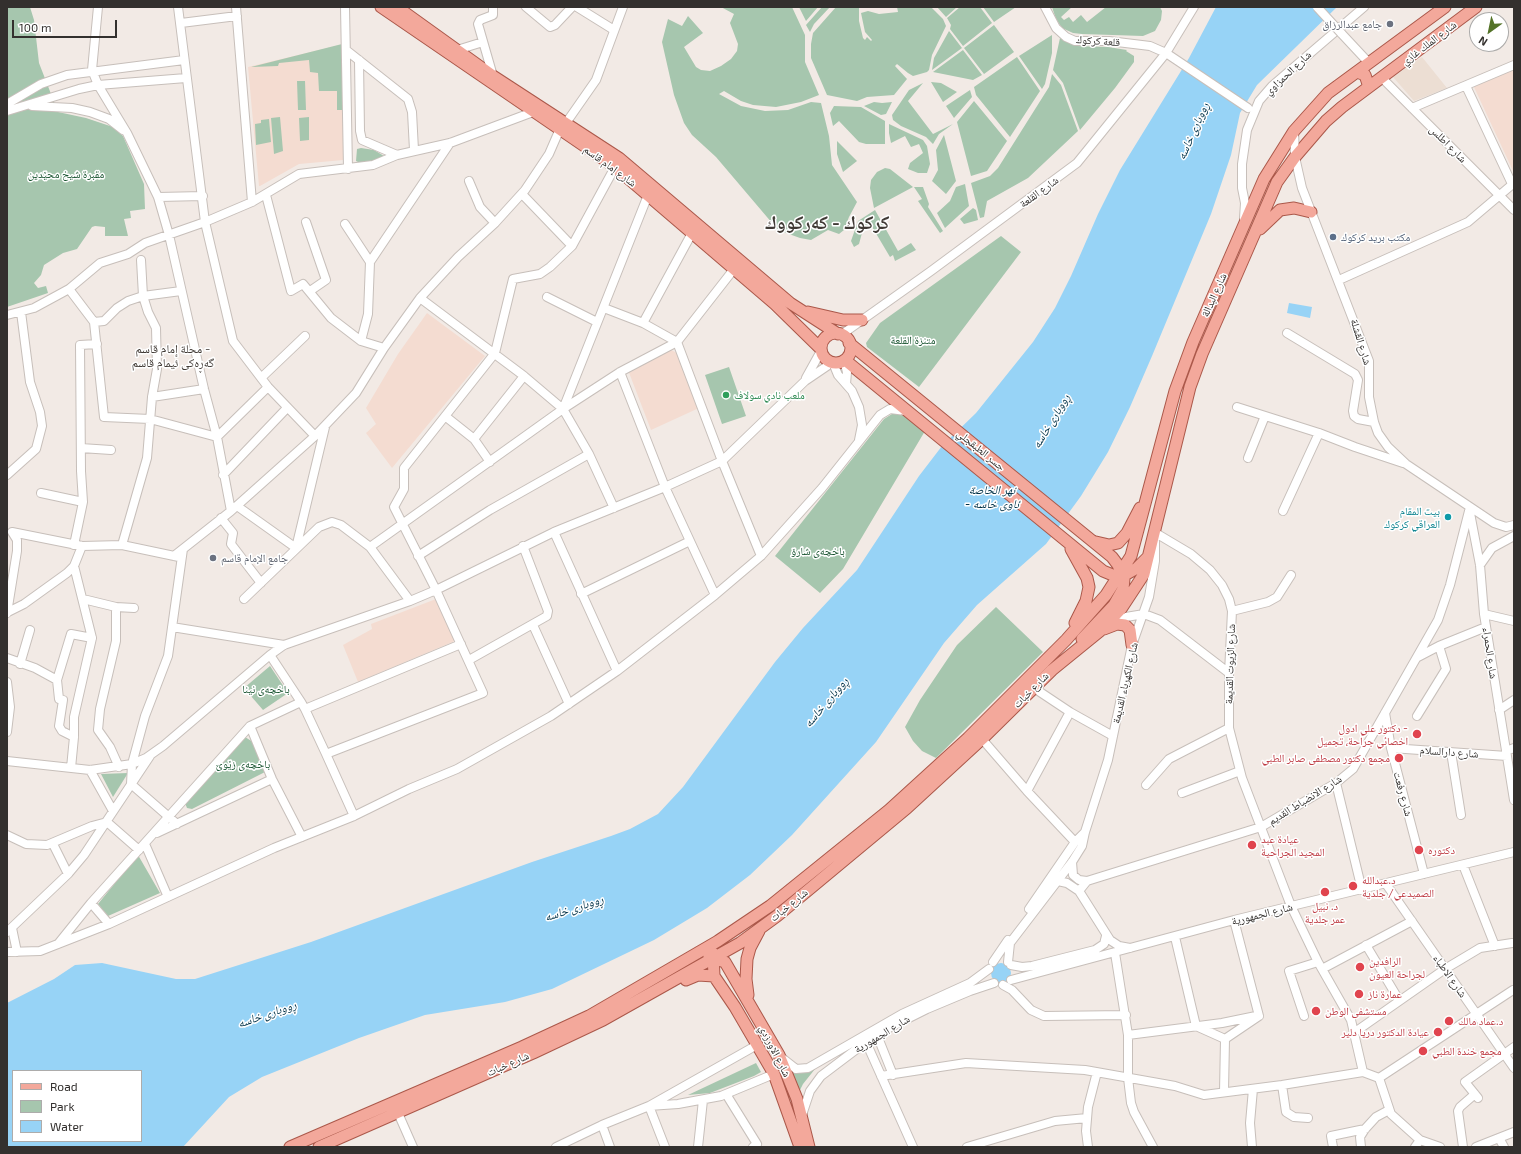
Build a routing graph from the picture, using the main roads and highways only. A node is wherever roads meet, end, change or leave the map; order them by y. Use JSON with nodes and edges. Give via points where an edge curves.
{"nodes":[{"id":1,"x":381,"y":7,"type":"edge"},
{"id":2,"x":397,"y":7,"type":"edge"},
{"id":3,"x":1445,"y":7,"type":"edge"},
{"id":4,"x":1476,"y":7,"type":"edge"},
{"id":5,"x":1369,"y":63,"type":"joint"},
{"id":6,"x":1357,"y":72,"type":"junction"},
{"id":7,"x":1382,"y":78,"type":"joint"},
{"id":8,"x":1367,"y":88,"type":"junction"},
{"id":9,"x":563,"y":127,"type":"junction"},
{"id":10,"x":1273,"y":166,"type":"junction"},
{"id":11,"x":1284,"y":172,"type":"junction"},
{"id":12,"x":1312,"y":212,"type":"road end"},
{"id":13,"x":1251,"y":243,"type":"junction"},
{"id":14,"x":802,"y":311,"type":"junction"},
{"id":15,"x":862,"y":320,"type":"road end"},
{"id":16,"x":839,"y":334,"type":"junction"},
{"id":17,"x":849,"y":343,"type":"junction"},
{"id":18,"x":821,"y":350,"type":"junction"},
{"id":19,"x":839,"y":361,"type":"junction"},
{"id":20,"x":1149,"y":490,"type":"junction"},
{"id":21,"x":1154,"y":532,"type":"joint"},
{"id":22,"x":1065,"y":540,"type":"junction"},
{"id":23,"x":1092,"y":541,"type":"junction"},
{"id":24,"x":1148,"y":557,"type":"junction"},
{"id":25,"x":1123,"y":572,"type":"junction"},
{"id":26,"x":1100,"y":631,"type":"junction"},
{"id":27,"x":1066,"y":640,"type":"junction"},
{"id":28,"x":1132,"y":645,"type":"road end"},
{"id":29,"x":1052,"y":670,"type":"junction"},
{"id":30,"x":761,"y":928,"type":"junction"},
{"id":31,"x":720,"y":950,"type":"junction"},
{"id":32,"x":712,"y":958,"type":"junction"},
{"id":33,"x":698,"y":959,"type":"junction"},
{"id":34,"x":714,"y":976,"type":"junction"},
{"id":35,"x":750,"y":1001,"type":"junction"},
{"id":36,"x":635,"y":1002,"type":"junction"},
{"id":37,"x":763,"y":1026,"type":"junction"},
{"id":38,"x":750,"y":1034,"type":"junction"},
{"id":39,"x":290,"y":1147,"type":"edge"},
{"id":40,"x":319,"y":1147,"type":"edge"},
{"id":41,"x":800,"y":1147,"type":"edge"},
{"id":42,"x":809,"y":1147,"type":"edge"}],
"edges":[{"from":1,"to":9,"type":"main road","name":"شارع إمام قاسم","via":[[533,112]]},
{"from":2,"to":9,"type":"main road","name":"شارع إمام قاسم"},
{"from":3,"to":5,"type":"main road","name":"شارع الملك غازي"},
{"from":4,"to":7,"type":"main road","name":"شارع الملك غازي"},
{"from":5,"to":6,"type":"main road","name":"شارع البدالة"},
{"from":6,"to":8,"type":"main road","via":[[1365,75]]},
{"from":6,"to":10,"type":"main road","name":"شارع البدالة","via":[[1328,93],[1294,131]]},
{"from":7,"to":8,"type":"main road","name":"شارع البدالة"},
{"from":8,"to":11,"type":"main road","name":"شارع البدالة","via":[[1326,121]]},
{"from":9,"to":14,"type":"main road","name":"شارع إمام قاسم","via":[[619,158]]},
{"from":9,"to":18,"type":"main road","name":"شارع إمام قاسم","via":[[615,167],[734,268],[789,316]]},
{"from":10,"to":11,"type":"main road","via":[[1278,164]]},
{"from":10,"to":20,"type":"main road","name":"شارع البدالة","via":[[1262,184],[1193,342],[1175,392]]},
{"from":11,"to":13,"type":"main road","name":"شارع البدالة","via":[[1271,194]]},
{"from":12,"to":13,"type":"main road","via":[[1294,208],[1280,210],[1266,222]]},
{"from":13,"to":21,"type":"main road","name":"شارع البدالة","via":[[1190,387]]},
{"from":14,"to":15,"type":"main road","via":[[843,320]]},
{"from":14,"to":16,"type":"main road","name":"شارع إمام قاسم"},
{"from":16,"to":17,"type":"main road"},
{"from":16,"to":18,"type":"main road","via":[[826,337]]},
{"from":17,"to":19,"type":"main road","via":[[850,350]]},
{"from":17,"to":23,"type":"main road","name":"جسر الطبقجلي"},
{"from":18,"to":19,"type":"main road","via":[[825,358]]},
{"from":19,"to":22,"type":"main road","name":"جسر الطبقجلي","via":[[928,427]]},
{"from":20,"to":23,"type":"main road","via":[[1127,533],[1118,543],[1112,546]]},
{"from":20,"to":25,"type":"main road","name":"شارع البدالة","via":[[1134,548]]},
{"from":21,"to":24,"type":"main road","name":"شارع خبات"},
{"from":22,"to":25,"type":"main road","name":"جسر الطبقجلي","via":[[1103,571]]},
{"from":22,"to":27,"type":"main road","via":[[1085,573],[1089,587],[1086,602]]},
{"from":23,"to":25,"type":"main road","name":"جسر الطبقجلي","via":[[1112,558]]},
{"from":24,"to":25,"type":"main road","via":[[1137,568]]},
{"from":24,"to":26,"type":"main road","name":"شارع خبات","via":[[1139,583],[1121,609]]},
{"from":25,"to":27,"type":"main road","name":"شارع خبات"},
{"from":25,"to":29,"type":"main road","via":[[1123,589],[1114,605]]},
{"from":26,"to":28,"type":"main road","via":[[1117,624],[1125,624],[1130,630]]},
{"from":26,"to":29,"type":"main road","name":"شارع خبات"},
{"from":27,"to":31,"type":"main road","name":"شارع خبات","via":[[968,738],[889,810]]},
{"from":29,"to":30,"type":"main road","name":"شارع خبات","via":[[982,740],[907,808]]},
{"from":30,"to":31,"type":"main road","name":"شارع خبات"},
{"from":30,"to":35,"type":"main road","via":[[750,948],[747,960],[746,979]]},
{"from":31,"to":32,"type":"main road"},
{"from":31,"to":33,"type":"main road","name":"شارع خبات"},
{"from":31,"to":35,"type":"main road","name":"شارع الاورزدي"},
{"from":32,"to":33,"type":"main road","name":"شارع خبات"},
{"from":32,"to":34,"type":"main road"},
{"from":33,"to":36,"type":"main road","name":"شارع خبات"},
{"from":33,"to":39,"type":"main road","name":"شارع خبات","via":[[589,1016],[522,1047]]},
{"from":34,"to":36,"type":"main road","via":[[698,975],[660,995]]},
{"from":34,"to":38,"type":"main road","name":"شارع الاورزدي"},
{"from":35,"to":37,"type":"main road","name":"شارع الاورزدي"},
{"from":36,"to":40,"type":"main road","name":"شارع خبات","via":[[533,1053]]},
{"from":37,"to":38,"type":"main road"},
{"from":37,"to":42,"type":"main road","name":"شارع الاورزدي","via":[[779,1055],[797,1099]]},
{"from":38,"to":41,"type":"main road","name":"شارع الاورزدي","via":[[774,1074]]}]}
